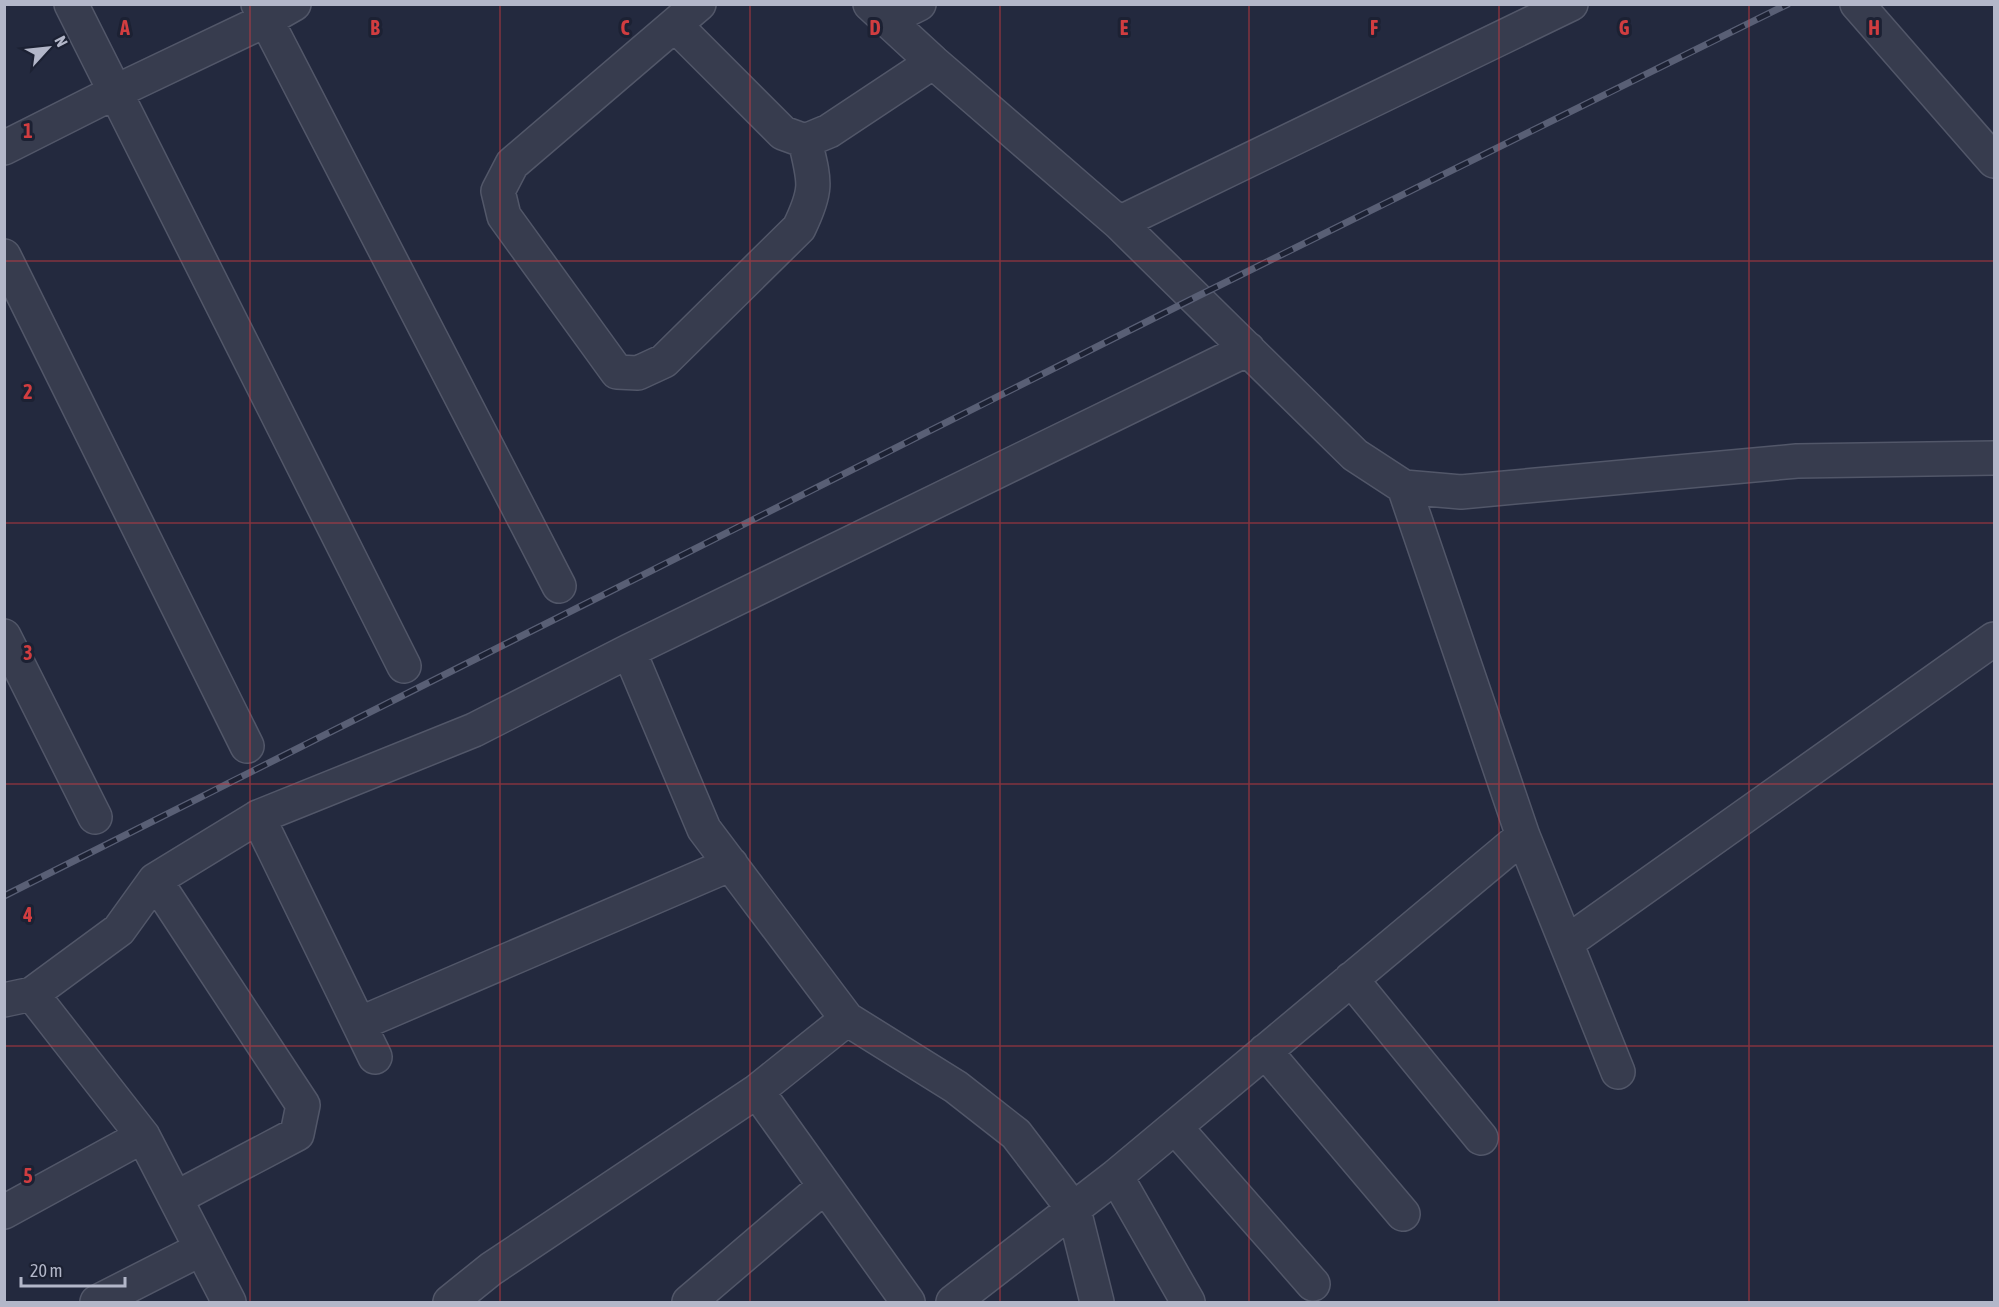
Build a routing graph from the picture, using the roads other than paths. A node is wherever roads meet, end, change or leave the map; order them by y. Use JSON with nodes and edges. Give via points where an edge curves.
{"nodes":[{"id":1,"x":71,"y":4,"type":"edge"},
{"id":2,"x":294,"y":4,"type":"edge"},
{"id":3,"x":919,"y":4,"type":"edge"},
{"id":4,"x":1571,"y":4,"type":"edge"},
{"id":5,"x":1857,"y":4,"type":"edge"},
{"id":6,"x":262,"y":12,"type":"edge"},
{"id":7,"x":879,"y":12,"type":"edge"},
{"id":8,"x":687,"y":15,"type":"edge"},
{"id":9,"x":933,"y":62,"type":"junction"},
{"id":10,"x":115,"y":92,"type":"junction"},
{"id":11,"x":805,"y":141,"type":"junction"},
{"id":12,"x":4,"y":148,"type":"edge"},
{"id":13,"x":1995,"y":161,"type":"edge"},
{"id":14,"x":1119,"y":223,"type":"junction"},
{"id":15,"x":4,"y":256,"type":"edge"},
{"id":16,"x":1248,"y":349,"type":"junction"},
{"id":17,"x":1995,"y":458,"type":"edge"},
{"id":18,"x":1404,"y":487,"type":"junction"},
{"id":19,"x":559,"y":586,"type":"dead end"},
{"id":20,"x":4,"y":636,"type":"edge"},
{"id":21,"x":1995,"y":639,"type":"edge"},
{"id":22,"x":629,"y":651,"type":"junction"},
{"id":23,"x":404,"y":666,"type":"dead end"},
{"id":24,"x":247,"y":746,"type":"dead end"},
{"id":25,"x":95,"y":817,"type":"dead end"},
{"id":26,"x":258,"y":817,"type":"junction"},
{"id":27,"x":1523,"y":836,"type":"junction"},
{"id":28,"x":731,"y":864,"type":"junction"},
{"id":29,"x":155,"y":880,"type":"junction"},
{"id":30,"x":1566,"y":943,"type":"junction"},
{"id":31,"x":1352,"y":979,"type":"junction"},
{"id":32,"x":18,"y":997,"type":"edge"},
{"id":33,"x":847,"y":1019,"type":"junction"},
{"id":34,"x":359,"y":1024,"type":"junction"},
{"id":35,"x":1265,"y":1052,"type":"junction"},
{"id":36,"x":375,"y":1057,"type":"dead end"},
{"id":37,"x":1618,"y":1072,"type":"dead end"},
{"id":38,"x":757,"y":1091,"type":"junction"},
{"id":39,"x":1175,"y":1127,"type":"junction"},
{"id":40,"x":143,"y":1136,"type":"junction"},
{"id":41,"x":1481,"y":1138,"type":"dead end"},
{"id":42,"x":1116,"y":1176,"type":"junction"},
{"id":43,"x":825,"y":1186,"type":"junction"},
{"id":44,"x":176,"y":1198,"type":"junction"},
{"id":45,"x":1074,"y":1210,"type":"junction"},
{"id":46,"x":4,"y":1212,"type":"edge"},
{"id":47,"x":1403,"y":1214,"type":"dead end"},
{"id":48,"x":201,"y":1249,"type":"junction"},
{"id":49,"x":1313,"y":1284,"type":"dead end"},
{"id":50,"x":97,"y":1302,"type":"edge"},
{"id":51,"x":229,"y":1302,"type":"edge"},
{"id":52,"x":450,"y":1302,"type":"edge"},
{"id":53,"x":689,"y":1302,"type":"edge"},
{"id":54,"x":908,"y":1302,"type":"edge"},
{"id":55,"x":953,"y":1302,"type":"edge"},
{"id":56,"x":1097,"y":1302,"type":"edge"},
{"id":57,"x":1188,"y":1302,"type":"edge"}],
"edges":[{"from":1,"to":10,"type":"street"},
{"from":2,"to":6,"type":"street"},
{"from":3,"to":7,"type":"street"},
{"from":4,"to":14,"type":"street"},
{"from":5,"to":13,"type":"street"},
{"from":6,"to":10,"type":"street"},
{"from":6,"to":19,"type":"street"},
{"from":7,"to":9,"type":"street"},
{"from":8,"to":11,"type":"street","via":[[783,133]]},
{"from":8,"to":11,"type":"street","via":[[512,164],[498,191],[504,216],[617,372],[638,373],[664,361],[800,228],[811,205],[814,180]]},
{"from":9,"to":11,"type":"street","via":[[829,131]]},
{"from":9,"to":14,"type":"street"},
{"from":10,"to":12,"type":"street"},
{"from":10,"to":23,"type":"street"},
{"from":14,"to":16,"type":"street"},
{"from":15,"to":24,"type":"street"},
{"from":16,"to":18,"type":"street","via":[[1355,455]]},
{"from":16,"to":22,"type":"street"},
{"from":17,"to":18,"type":"street","via":[[1797,460],[1461,492]]},
{"from":18,"to":27,"type":"street"},
{"from":20,"to":25,"type":"street"},
{"from":21,"to":30,"type":"street"},
{"from":22,"to":26,"type":"street","via":[[474,730]]},
{"from":22,"to":28,"type":"street","via":[[704,829]]},
{"from":26,"to":29,"type":"street"},
{"from":26,"to":34,"type":"street"},
{"from":27,"to":30,"type":"street"},
{"from":27,"to":31,"type":"street"},
{"from":28,"to":33,"type":"street"},
{"from":28,"to":34,"type":"street"},
{"from":29,"to":32,"type":"street","via":[[119,930]]},
{"from":29,"to":44,"type":"street","via":[[303,1105],[297,1134]]},
{"from":30,"to":37,"type":"street"},
{"from":31,"to":35,"type":"street"},
{"from":31,"to":41,"type":"street"},
{"from":32,"to":40,"type":"street"},
{"from":33,"to":38,"type":"street"},
{"from":33,"to":45,"type":"street","via":[[956,1087],[1016,1134]]},
{"from":34,"to":36,"type":"street"},
{"from":35,"to":39,"type":"street"},
{"from":35,"to":47,"type":"street"},
{"from":38,"to":43,"type":"street"},
{"from":38,"to":52,"type":"street","via":[[491,1269]]},
{"from":39,"to":42,"type":"street"},
{"from":39,"to":49,"type":"street"},
{"from":40,"to":44,"type":"street"},
{"from":40,"to":46,"type":"street"},
{"from":42,"to":45,"type":"street"},
{"from":42,"to":57,"type":"street"},
{"from":43,"to":53,"type":"street"},
{"from":43,"to":54,"type":"street"},
{"from":44,"to":48,"type":"street"},
{"from":45,"to":55,"type":"street"},
{"from":45,"to":56,"type":"street"},
{"from":48,"to":50,"type":"street"},
{"from":48,"to":51,"type":"street"}]}
